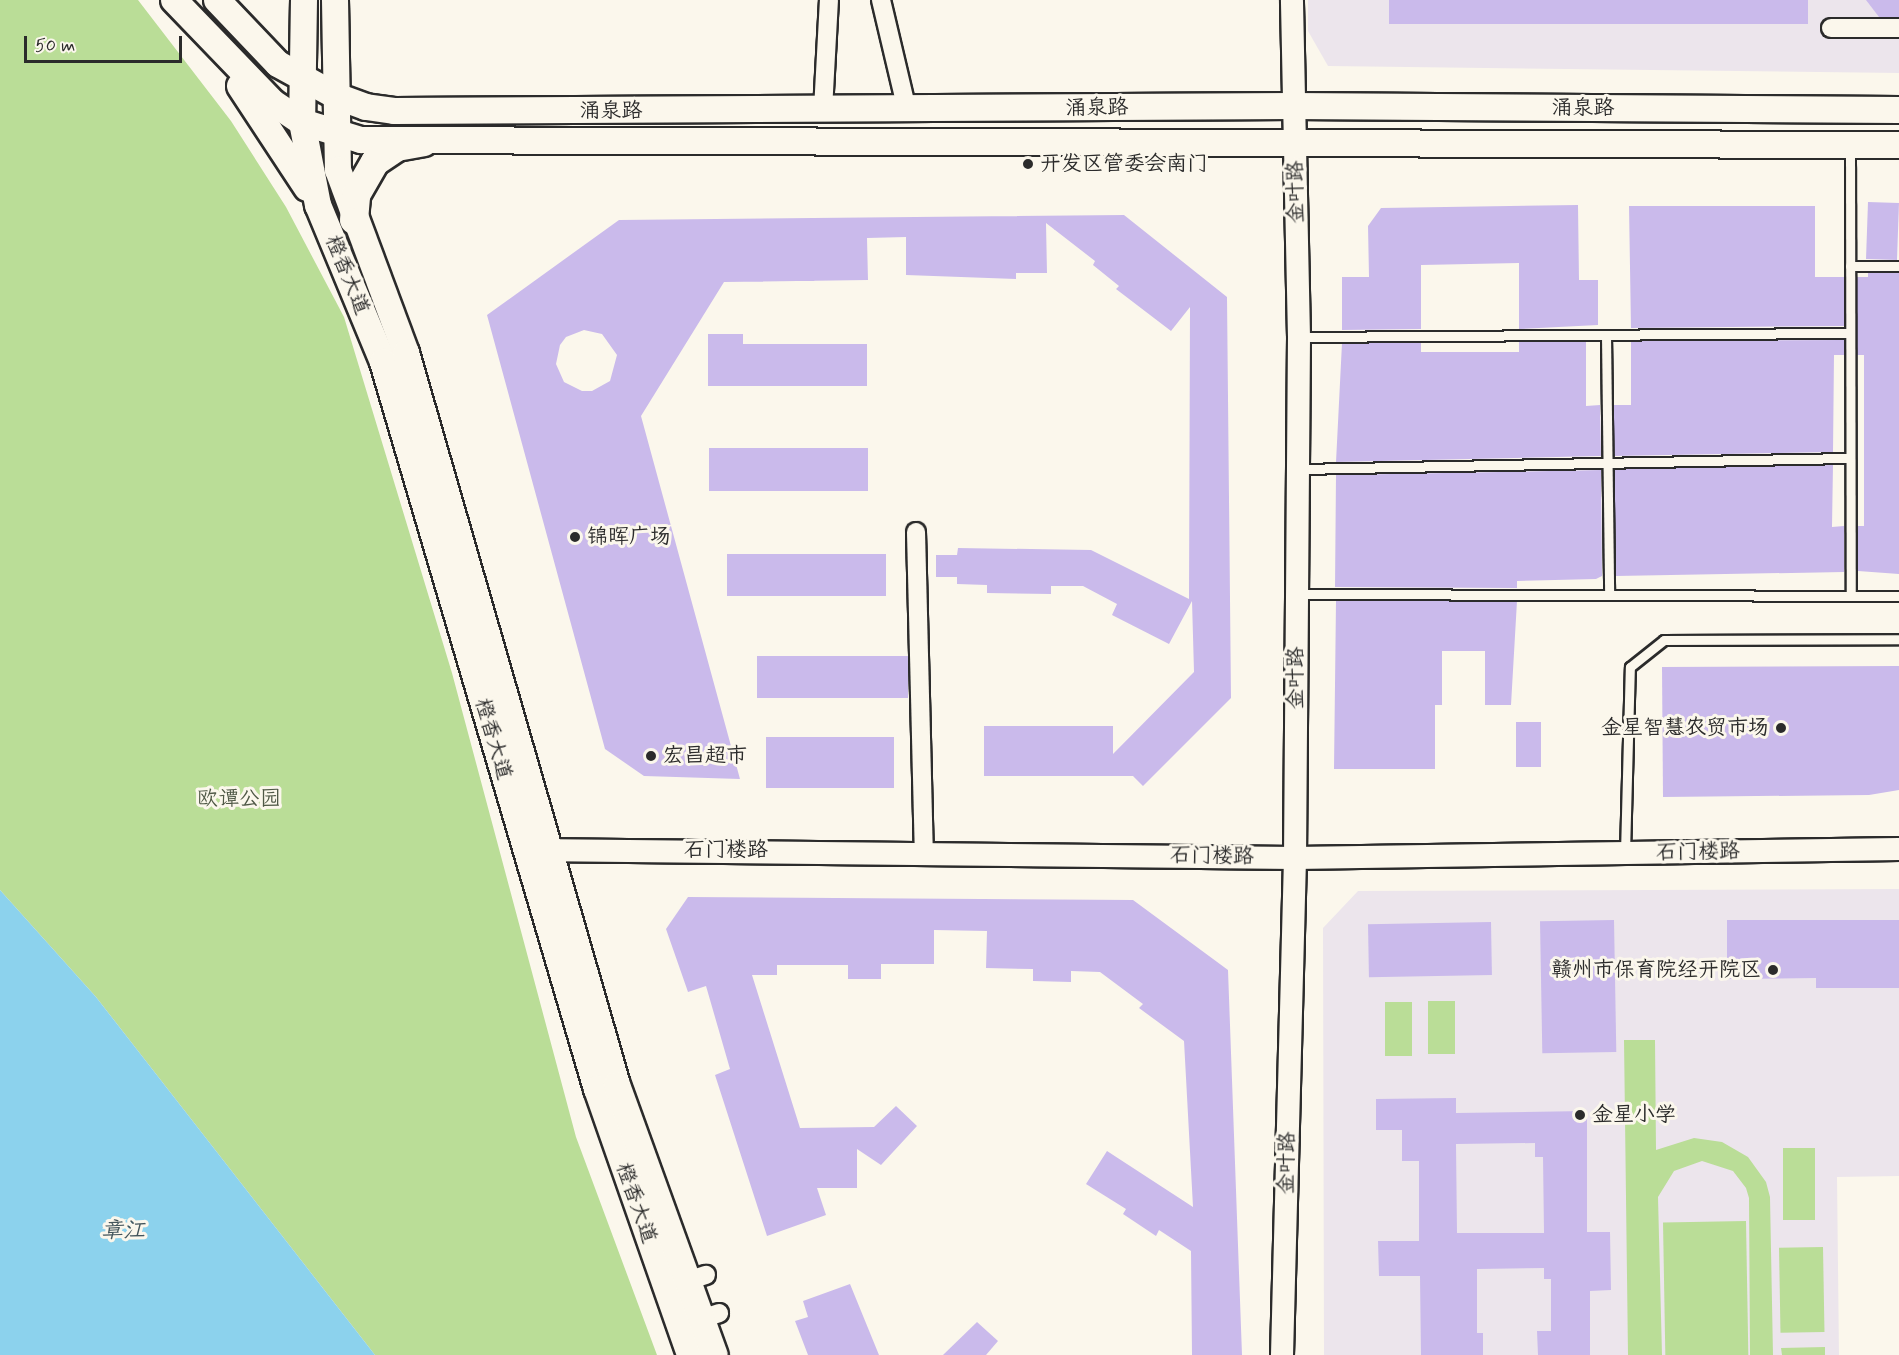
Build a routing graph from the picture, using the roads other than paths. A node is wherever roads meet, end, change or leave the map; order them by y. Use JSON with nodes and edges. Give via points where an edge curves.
{"nodes":[{"id":1,"x":217,"y":0,"type":"edge"},
{"id":2,"x":304,"y":0,"type":"edge"},
{"id":3,"x":335,"y":0,"type":"edge"},
{"id":4,"x":829,"y":0,"type":"edge"},
{"id":5,"x":881,"y":0,"type":"edge"},
{"id":6,"x":1292,"y":0,"type":"edge"},
{"id":7,"x":177,"y":3,"type":"edge"},
{"id":8,"x":1831,"y":28,"type":"dead end"},
{"id":9,"x":1899,"y":28,"type":"edge"},
{"id":10,"x":302,"y":77,"type":"junction"},
{"id":11,"x":336,"y":96,"type":"junction"},
{"id":12,"x":1293,"y":106,"type":"junction"},
{"id":13,"x":823,"y":110,"type":"junction"},
{"id":14,"x":907,"y":110,"type":"junction"},
{"id":15,"x":1899,"y":110,"type":"edge"},
{"id":16,"x":302,"y":122,"type":"junction"},
{"id":17,"x":336,"y":132,"type":"junction"},
{"id":18,"x":423,"y":142,"type":"junction"},
{"id":19,"x":1294,"y":145,"type":"junction"},
{"id":20,"x":1899,"y":145,"type":"edge"},
{"id":21,"x":1850,"y":146,"type":"junction"},
{"id":22,"x":318,"y":205,"type":"junction"},
{"id":23,"x":354,"y":220,"type":"junction"},
{"id":24,"x":1850,"y":266,"type":"junction"},
{"id":25,"x":1899,"y":266,"type":"edge"},
{"id":26,"x":1850,"y":333,"type":"junction"},
{"id":27,"x":1606,"y":334,"type":"junction"},
{"id":28,"x":1299,"y":337,"type":"junction"},
{"id":29,"x":1850,"y":458,"type":"junction"},
{"id":30,"x":1608,"y":463,"type":"junction"},
{"id":31,"x":1297,"y":469,"type":"junction"},
{"id":32,"x":916,"y":532,"type":"dead end"},
{"id":33,"x":1296,"y":594,"type":"junction"},
{"id":34,"x":1609,"y":595,"type":"junction"},
{"id":35,"x":1851,"y":595,"type":"junction"},
{"id":36,"x":1899,"y":596,"type":"edge"},
{"id":37,"x":1899,"y":639,"type":"edge"},
{"id":38,"x":1899,"y":849,"type":"edge"},
{"id":39,"x":538,"y":850,"type":"junction"},
{"id":40,"x":924,"y":851,"type":"junction"},
{"id":41,"x":1625,"y":853,"type":"junction"},
{"id":42,"x":1295,"y":858,"type":"junction"},
{"id":43,"x":690,"y":1355,"type":"edge"},
{"id":44,"x":715,"y":1355,"type":"edge"},
{"id":45,"x":1282,"y":1355,"type":"edge"}],
"edges":[{"from":1,"to":10,"type":"main road","name":"涌泉路","via":[[278,64]]},
{"from":2,"to":10,"type":"main road","name":"橙香大道"},
{"from":3,"to":11,"type":"main road","name":"橙香大道"},
{"from":4,"to":13,"type":"street"},
{"from":5,"to":14,"type":"street"},
{"from":6,"to":12,"type":"street","name":"金叶路"},
{"from":7,"to":16,"type":"main road","name":"涌泉路","via":[[272,102]]},
{"from":7,"to":22,"type":"main road","via":[[250,100]]},
{"from":8,"to":9,"type":"street"},
{"from":10,"to":11,"type":"main road","name":"涌泉路"},
{"from":10,"to":16,"type":"main road","name":"橙香大道"},
{"from":11,"to":13,"type":"main road","name":"涌泉路","via":[[366,107],[394,111]]},
{"from":11,"to":17,"type":"main road","name":"橙香大道"},
{"from":12,"to":14,"type":"main road","name":"涌泉路"},
{"from":12,"to":15,"type":"main road","name":"涌泉路"},
{"from":12,"to":19,"type":"street","name":"金叶路"},
{"from":13,"to":14,"type":"main road","name":"涌泉路"},
{"from":16,"to":17,"type":"main road","name":"涌泉路"},
{"from":16,"to":22,"type":"main road","name":"橙香大道"},
{"from":17,"to":18,"type":"main road","name":"涌泉路","via":[[361,140]]},
{"from":17,"to":23,"type":"main road","name":"橙香大道","via":[[338,170]]},
{"from":18,"to":19,"type":"main road","name":"涌泉路"},
{"from":18,"to":23,"type":"main road","via":[[397,147],[375,162],[358,189]]},
{"from":19,"to":21,"type":"main road","name":"涌泉路"},
{"from":19,"to":28,"type":"street","name":"金叶路"},
{"from":20,"to":21,"type":"main road","name":"涌泉路"},
{"from":21,"to":24,"type":"lane"},
{"from":22,"to":39,"type":"main road","name":"橙香大道","via":[[383,362]]},
{"from":23,"to":39,"type":"main road","name":"橙香大道","via":[[406,353]]},
{"from":24,"to":25,"type":"lane"},
{"from":24,"to":26,"type":"lane"},
{"from":26,"to":27,"type":"lane"},
{"from":26,"to":29,"type":"lane"},
{"from":27,"to":28,"type":"lane"},
{"from":27,"to":30,"type":"lane"},
{"from":28,"to":31,"type":"street","name":"金叶路"},
{"from":29,"to":30,"type":"lane"},
{"from":29,"to":35,"type":"lane"},
{"from":30,"to":31,"type":"lane"},
{"from":30,"to":34,"type":"lane"},
{"from":31,"to":33,"type":"street","name":"金叶路"},
{"from":32,"to":40,"type":"street"},
{"from":33,"to":34,"type":"lane"},
{"from":33,"to":42,"type":"street","name":"金叶路"},
{"from":34,"to":35,"type":"lane"},
{"from":35,"to":36,"type":"lane"},
{"from":37,"to":41,"type":"lane","via":[[1664,640],[1630,667]]},
{"from":38,"to":41,"type":"street","name":"石门楼路"},
{"from":39,"to":40,"type":"street","name":"石门楼路"},
{"from":39,"to":43,"type":"main road","name":"橙香大道","via":[[597,1089]]},
{"from":39,"to":44,"type":"main road","name":"橙香大道","via":[[617,1084],[710,1316]]},
{"from":40,"to":42,"type":"street","name":"石门楼路"},
{"from":41,"to":42,"type":"street","name":"石门楼路"},
{"from":42,"to":45,"type":"street","name":"金叶路"}]}
